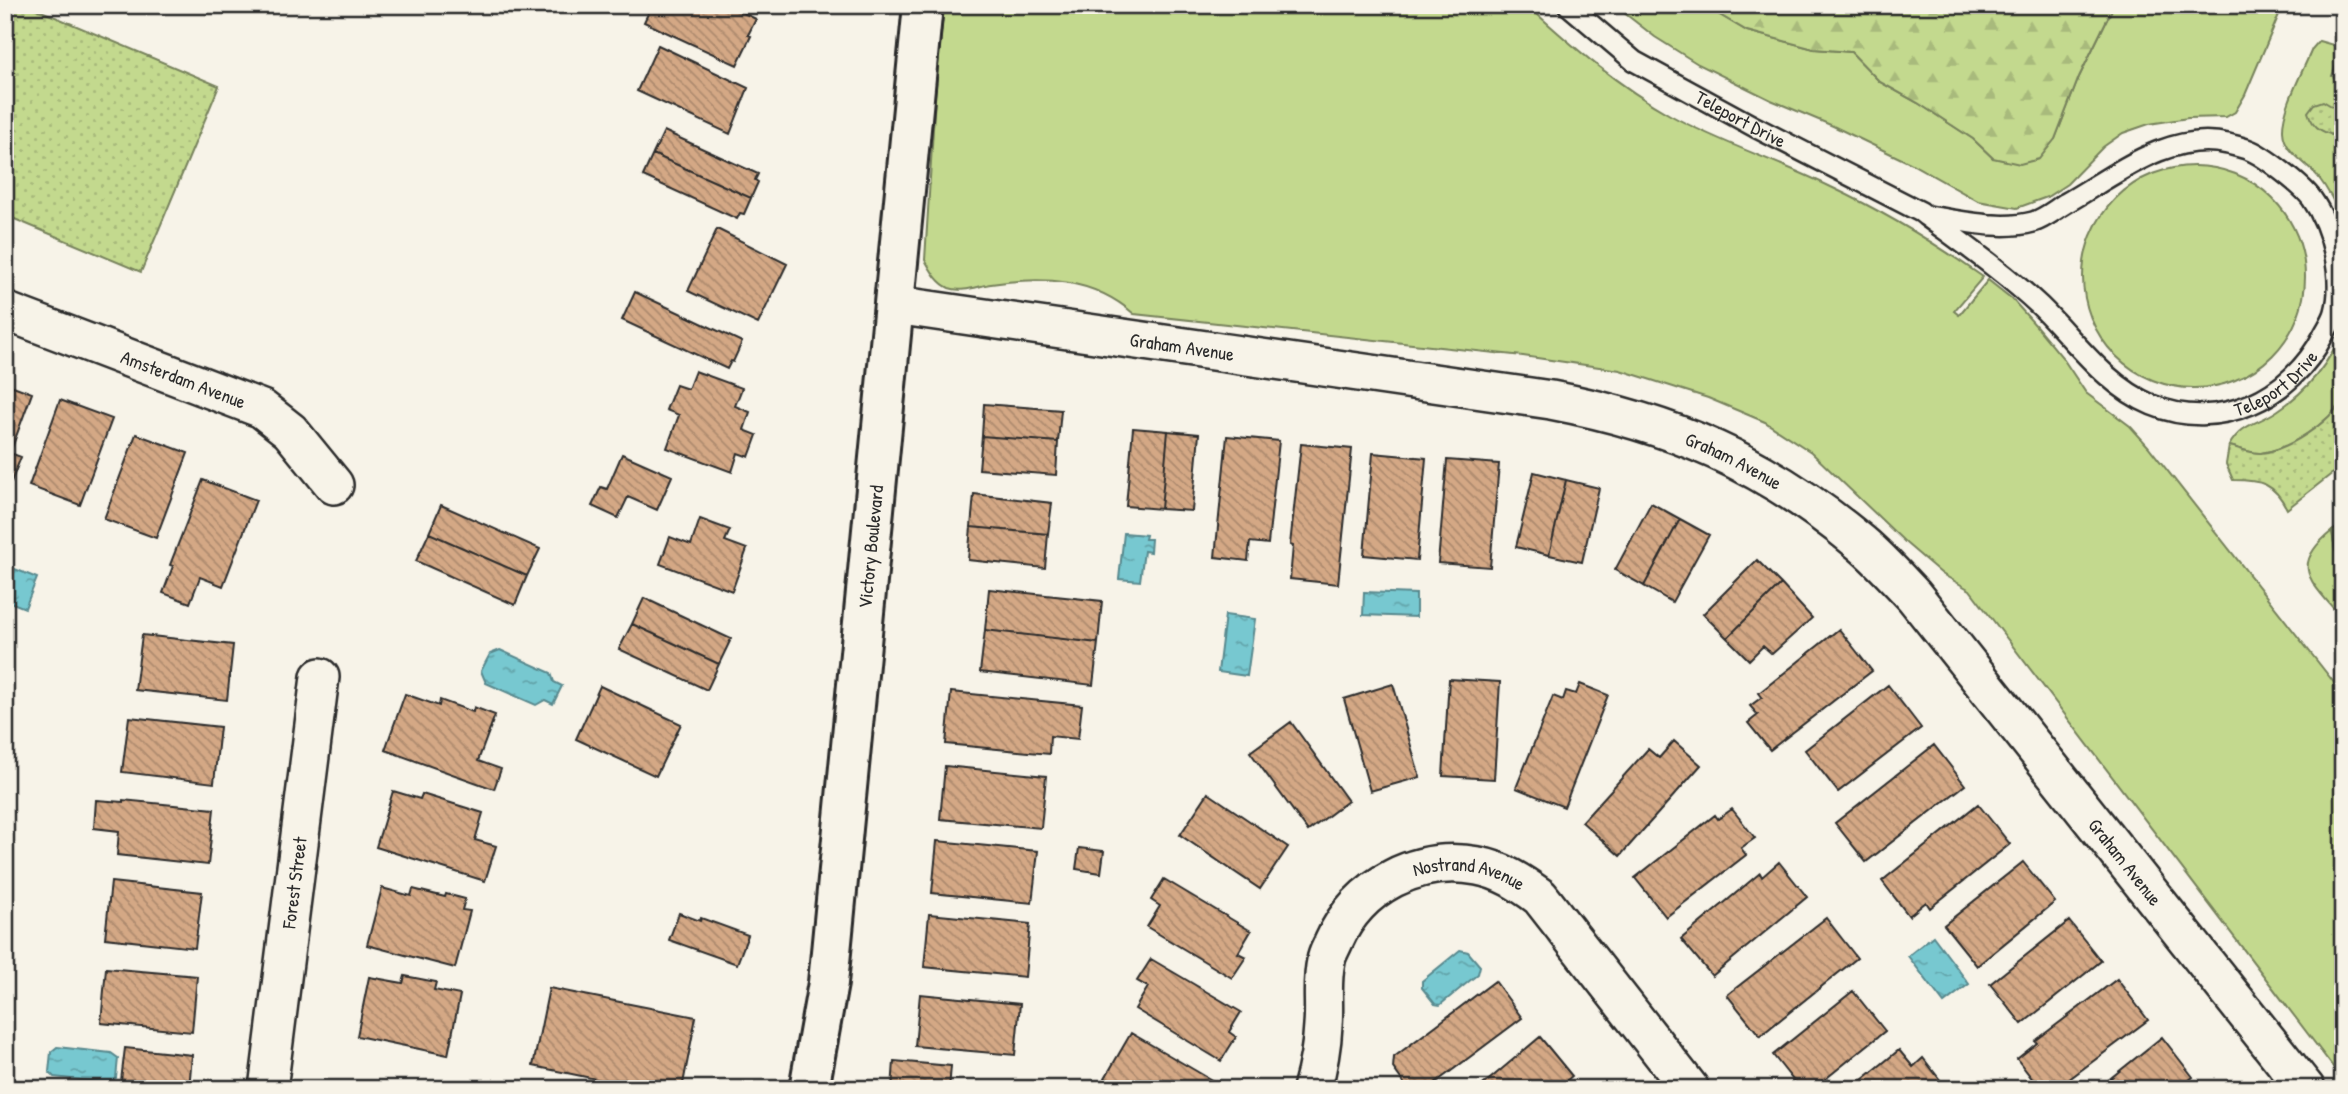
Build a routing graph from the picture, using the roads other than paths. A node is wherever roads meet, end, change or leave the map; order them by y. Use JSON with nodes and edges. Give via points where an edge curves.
{"nodes":[{"id":1,"x":923,"y":5,"type":"edge"},
{"id":2,"x":1568,"y":5,"type":"edge"},
{"id":3,"x":1926,"y":216,"type":"junction"},
{"id":4,"x":895,"y":305,"type":"junction"},
{"id":5,"x":5,"y":311,"type":"edge"},
{"id":6,"x":334,"y":485,"type":"dead end"},
{"id":7,"x":320,"y":677,"type":"dead end"},
{"id":8,"x":268,"y":1089,"type":"edge"},
{"id":9,"x":809,"y":1089,"type":"edge"},
{"id":10,"x":1312,"y":1089,"type":"edge"},
{"id":11,"x":1690,"y":1089,"type":"edge"},
{"id":12,"x":2306,"y":1089,"type":"edge"}],
"edges":[{"from":1,"to":4,"type":"main road","name":"Victory Boulevard"},
{"from":2,"to":3,"type":"lane","name":"Teleport Drive","via":[[1634,61]]},
{"from":3,"to":3,"type":"lane","name":"Teleport Drive","via":[[2014,283],[2124,390],[2179,415],[2213,415],[2250,407],[2282,386],[2312,356],[2335,312],[2339,276],[2329,233],[2312,199],[2250,150],[2224,143],[2190,142],[2154,152],[2034,222],[1996,225]]},
{"from":4,"to":9,"type":"main road","name":"Victory Boulevard","via":[[828,984]]},
{"from":4,"to":12,"type":"street","name":"Graham Avenue","via":[[1604,410],[1673,431],[1744,463],[1811,503],[1863,545],[1914,596]]},
{"from":5,"to":6,"type":"street","name":"Amsterdam Avenue","via":[[262,409],[290,431]]},
{"from":7,"to":8,"type":"street","name":"Forest Street"},
{"from":10,"to":11,"type":"street","name":"Nostrand Avenue","via":[[1324,1023],[1326,959],[1341,925],[1381,883],[1421,866],[1451,862],[1481,866],[1516,879],[1540,897]]}]}
